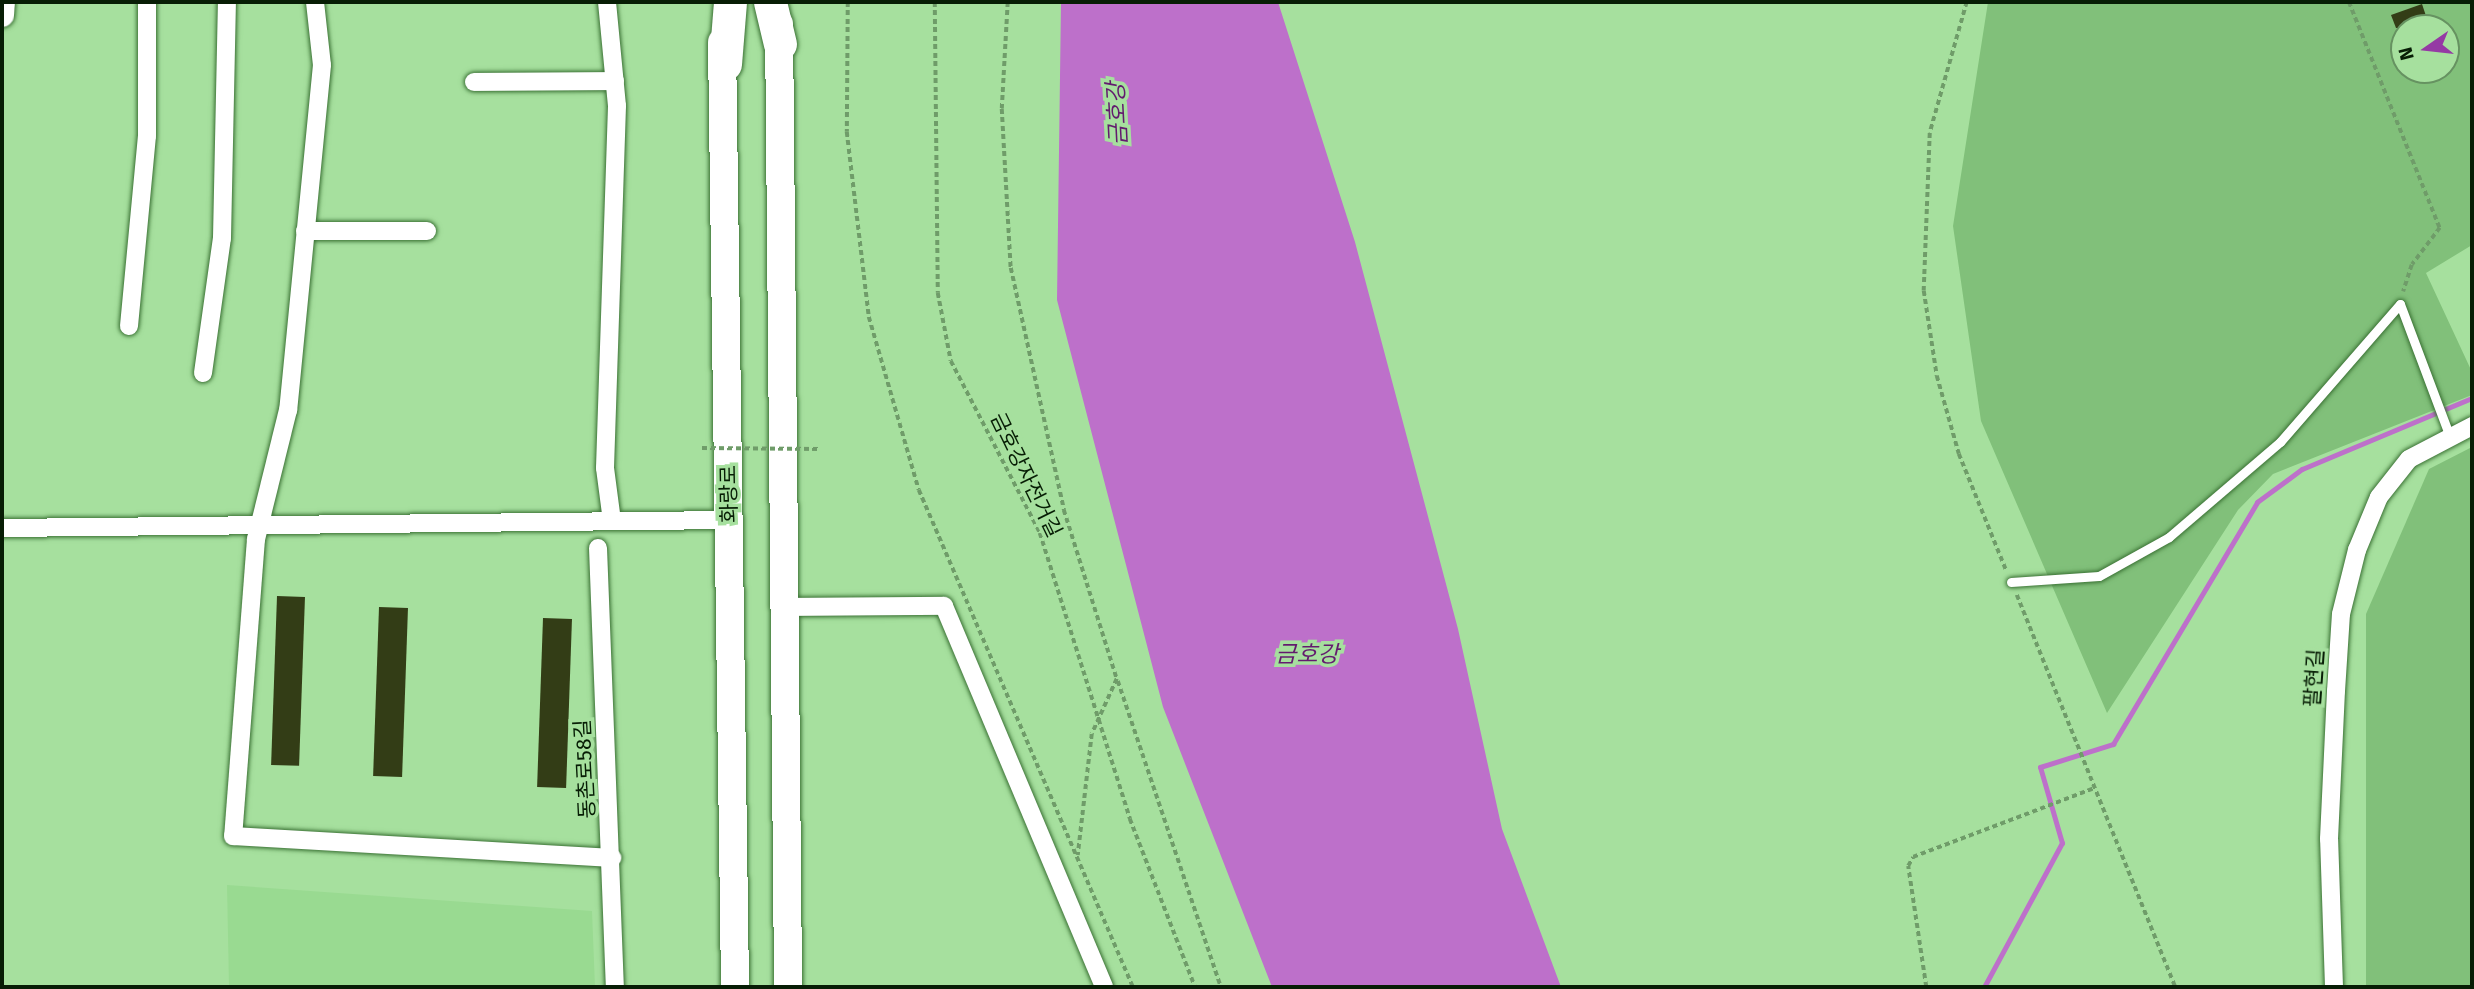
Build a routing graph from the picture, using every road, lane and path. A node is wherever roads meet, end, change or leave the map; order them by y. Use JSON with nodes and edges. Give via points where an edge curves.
{"nodes":[{"id":1,"x":3,"y":2,"type":"edge"},
{"id":2,"x":147,"y":2,"type":"edge"},
{"id":3,"x":228,"y":2,"type":"edge"},
{"id":4,"x":315,"y":2,"type":"edge"},
{"id":5,"x":607,"y":2,"type":"edge"},
{"id":6,"x":718,"y":2,"type":"edge"},
{"id":7,"x":730,"y":2,"type":"edge"},
{"id":8,"x":769,"y":2,"type":"edge"},
{"id":9,"x":778,"y":2,"type":"edge"},
{"id":10,"x":848,"y":2,"type":"edge"},
{"id":11,"x":935,"y":2,"type":"edge"},
{"id":12,"x":1008,"y":2,"type":"edge"},
{"id":13,"x":1967,"y":2,"type":"edge"},
{"id":14,"x":2349,"y":2,"type":"edge"},
{"id":15,"x":2,"y":15,"type":"edge"},
{"id":16,"x":780,"y":44,"type":"junction"},
{"id":17,"x":725,"y":64,"type":"junction"},
{"id":18,"x":615,"y":81,"type":"junction"},
{"id":19,"x":474,"y":82,"type":"dead end"},
{"id":20,"x":305,"y":231,"type":"junction"},
{"id":21,"x":427,"y":231,"type":"dead end"},
{"id":22,"x":2400,"y":304,"type":"junction"},
{"id":23,"x":129,"y":326,"type":"dead end"},
{"id":24,"x":203,"y":373,"type":"dead end"},
{"id":25,"x":2472,"y":426,"type":"edge"},
{"id":26,"x":2450,"y":437,"type":"junction"},
{"id":27,"x":702,"y":448,"type":"dead end"},
{"id":28,"x":819,"y":449,"type":"dead end"},
{"id":29,"x":729,"y":520,"type":"junction"},
{"id":30,"x":612,"y":521,"type":"junction"},
{"id":31,"x":259,"y":523,"type":"junction"},
{"id":32,"x":2,"y":528,"type":"edge"},
{"id":33,"x":598,"y":548,"type":"dead end"},
{"id":34,"x":2011,"y":582,"type":"junction"},
{"id":35,"x":788,"y":607,"type":"junction"},
{"id":36,"x":1117,"y":679,"type":"junction"},
{"id":37,"x":1097,"y":719,"type":"junction"},
{"id":38,"x":2095,"y":788,"type":"junction"},
{"id":39,"x":1078,"y":857,"type":"junction"},
{"id":40,"x":612,"y":858,"type":"junction"},
{"id":41,"x":615,"y":987,"type":"edge"},
{"id":42,"x":735,"y":987,"type":"edge"},
{"id":43,"x":788,"y":987,"type":"edge"},
{"id":44,"x":1104,"y":987,"type":"edge"},
{"id":45,"x":1133,"y":987,"type":"edge"},
{"id":46,"x":1195,"y":987,"type":"edge"},
{"id":47,"x":1221,"y":987,"type":"edge"},
{"id":48,"x":1926,"y":987,"type":"edge"},
{"id":49,"x":2175,"y":987,"type":"edge"},
{"id":50,"x":2334,"y":987,"type":"edge"}],
"edges":[{"from":1,"to":15,"type":"main road"},
{"from":2,"to":23,"type":"street","via":[[147,136]]},
{"from":3,"to":24,"type":"street","via":[[222,238]]},
{"from":4,"to":20,"type":"street","via":[[322,65]]},
{"from":5,"to":18,"type":"street"},
{"from":6,"to":17,"type":"main road","name":"화랑로"},
{"from":7,"to":17,"type":"highway"},
{"from":8,"to":16,"type":"highway"},
{"from":9,"to":16,"type":"main road"},
{"from":10,"to":39,"type":"path","via":[[847,132],[869,317],[919,489]]},
{"from":11,"to":37,"type":"path","name":"금호강자전거길","via":[[944,331],[951,361],[1040,533]]},
{"from":12,"to":36,"type":"path","via":[[1002,109],[1011,268],[1065,510]]},
{"from":13,"to":34,"type":"path","via":[[1930,133],[1924,292],[1937,376],[1959,453]]},
{"from":14,"to":22,"type":"path","via":[[2440,229],[2412,265]]},
{"from":16,"to":35,"type":"main road"},
{"from":17,"to":29,"type":"main road","name":"화랑로"},
{"from":18,"to":19,"type":"street"},
{"from":18,"to":30,"type":"street","via":[[605,468]]},
{"from":20,"to":21,"type":"street"},
{"from":20,"to":31,"type":"street","via":[[288,410]]},
{"from":22,"to":26,"type":"lane"},
{"from":22,"to":34,"type":"lane","via":[[2280,442],[2169,537],[2099,576]]},
{"from":25,"to":26,"type":"street","name":"팔현길"},
{"from":26,"to":50,"type":"street","name":"팔현길","via":[[2409,459],[2379,498],[2357,550],[2341,614],[2329,839]]},
{"from":27,"to":28,"type":"path","bridge":true},
{"from":29,"to":30,"type":"street"},
{"from":29,"to":42,"type":"main road","name":"화랑로"},
{"from":30,"to":31,"type":"street"},
{"from":31,"to":32,"type":"street"},
{"from":31,"to":40,"type":"street","via":[[233,836]]},
{"from":33,"to":40,"type":"street","name":"동촌로58길"},
{"from":34,"to":38,"type":"path"},
{"from":35,"to":43,"type":"main road"},
{"from":35,"to":44,"type":"street","via":[[944,606]]},
{"from":36,"to":37,"type":"path"},
{"from":36,"to":47,"type":"path"},
{"from":37,"to":39,"type":"path"},
{"from":37,"to":46,"type":"path","name":"금호강자전거길"},
{"from":38,"to":48,"type":"path","via":[[1913,858],[1908,866]]},
{"from":38,"to":49,"type":"path"},
{"from":39,"to":45,"type":"path"},
{"from":40,"to":41,"type":"street","name":"동촌로58길"}]}
